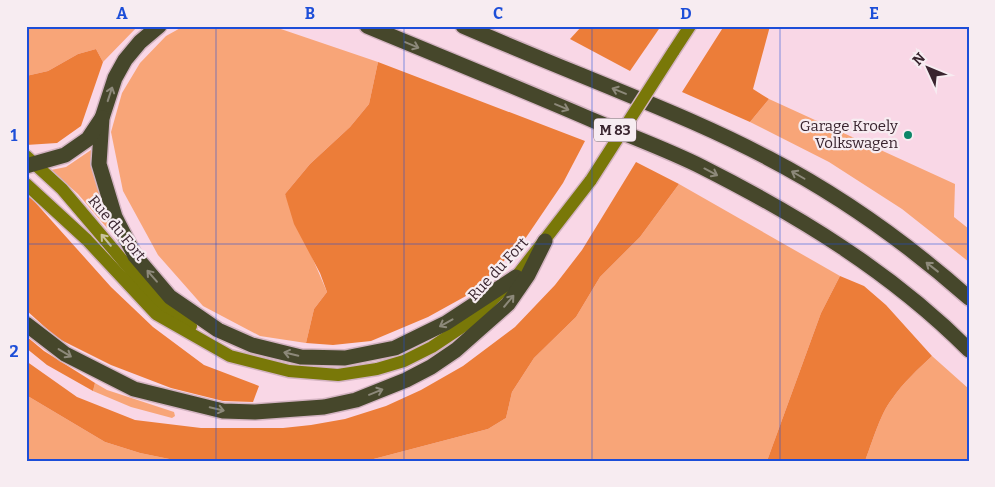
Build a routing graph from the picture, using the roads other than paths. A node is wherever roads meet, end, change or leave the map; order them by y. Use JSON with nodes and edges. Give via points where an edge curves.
{"nodes":[{"id":1,"x":159,"y":26,"type":"edge"},
{"id":2,"x":367,"y":26,"type":"edge"},
{"id":3,"x":463,"y":26,"type":"edge"},
{"id":4,"x":690,"y":26,"type":"edge"},
{"id":5,"x":102,"y":118,"type":"junction"},
{"id":6,"x":29,"y":162,"type":"edge"},
{"id":7,"x":26,"y":184,"type":"edge"},
{"id":8,"x":545,"y":241,"type":"junction"},
{"id":9,"x":516,"y":277,"type":"junction"},
{"id":10,"x":969,"y":298,"type":"edge"},
{"id":11,"x":26,"y":324,"type":"edge"},
{"id":12,"x":969,"y":350,"type":"edge"},
{"id":13,"x":230,"y":356,"type":"junction"}],
"edges":[{"from":5,"to":1,"type":"highway","one_way":true,"via":[[115,78],[125,60]]},
{"from":2,"to":12,"type":"highway","number":"M 83","one_way":true,"via":[[700,166],[766,201],[824,234],[899,288]]},
{"from":10,"to":3,"type":"highway","number":"M 83","one_way":true,"via":[[894,237],[769,158],[698,124]]},
{"from":4,"to":8,"type":"main road","name":"Rue du Fort","bridge":true,"via":[[591,180]]},
{"from":5,"to":6,"type":"highway","via":[[88,139],[65,156]]},
{"from":9,"to":5,"type":"highway","one_way":true,"via":[[446,323],[395,348],[345,358],[301,356],[252,345],[218,330],[170,297],[135,256],[114,217],[99,164]]},
{"from":13,"to":6,"type":"main road","name":"Rue du Fort","one_way":true,"via":[[164,306],[62,189]]},
{"from":7,"to":13,"type":"main road","name":"Rue du Fort","via":[[87,240],[156,314]]},
{"from":8,"to":9,"type":"main road","name":"Rue du Fort"},
{"from":11,"to":8,"type":"highway","one_way":true,"via":[[65,354],[134,389],[223,411],[324,407],[356,400],[406,380],[456,350],[508,304],[528,275]]},
{"from":9,"to":13,"type":"main road","name":"Rue du Fort","via":[[471,321],[432,347],[404,361],[377,369],[338,375],[289,371]]}]}
